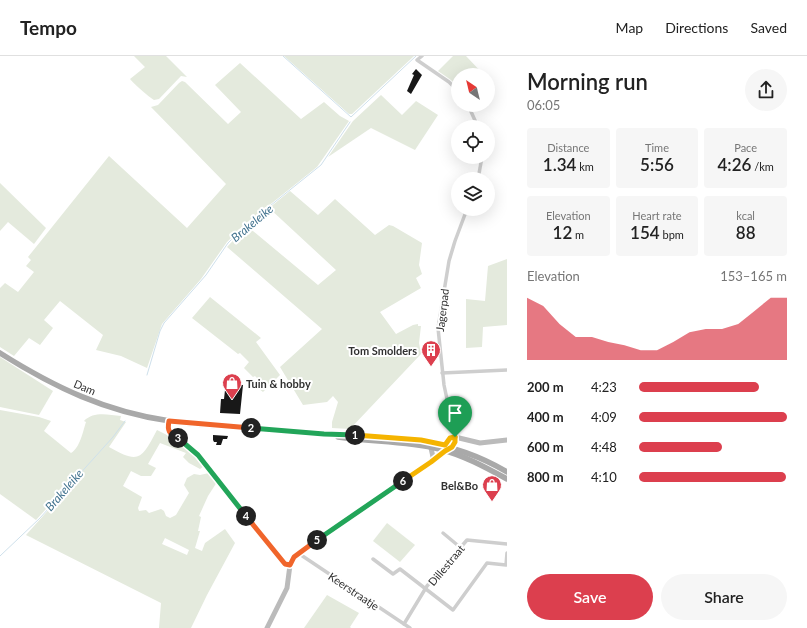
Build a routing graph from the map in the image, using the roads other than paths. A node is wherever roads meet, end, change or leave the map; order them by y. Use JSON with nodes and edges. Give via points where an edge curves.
{"nodes":[{"id":1,"x":422,"y":56,"type":"edge"},
{"id":2,"x":451,"y":85,"type":"edge"},
{"id":3,"x":464,"y":216,"type":"edge"},
{"id":4,"x":0,"y":353,"type":"edge"},
{"id":5,"x":507,"y":370,"type":"edge"},
{"id":6,"x":442,"y":373,"type":"junction"},
{"id":7,"x":169,"y":421,"type":"junction"},
{"id":8,"x":455,"y":437,"type":"junction"},
{"id":9,"x":394,"y":440,"type":"junction"},
{"id":10,"x":507,"y":440,"type":"edge"},
{"id":11,"x":452,"y":447,"type":"junction"},
{"id":12,"x":431,"y":448,"type":"junction"},
{"id":13,"x":445,"y":448,"type":"junction"},
{"id":14,"x":431,"y":462,"type":"junction"},
{"id":15,"x":507,"y":472,"type":"edge"},
{"id":16,"x":507,"y":479,"type":"edge"},
{"id":17,"x":443,"y":533,"type":"dead end"},
{"id":18,"x":507,"y":544,"type":"edge"},
{"id":19,"x":460,"y":548,"type":"junction"},
{"id":20,"x":298,"y":553,"type":"junction"},
{"id":21,"x":507,"y":553,"type":"edge"},
{"id":22,"x":373,"y":559,"type":"dead end"},
{"id":23,"x":290,"y":565,"type":"junction"},
{"id":24,"x":426,"y":590,"type":"junction"},
{"id":25,"x":404,"y":624,"type":"junction"},
{"id":26,"x":267,"y":628,"type":"edge"},
{"id":27,"x":410,"y":628,"type":"edge"}],
"edges":[{"from":1,"to":2,"type":"street","via":[[416,60]]},
{"from":3,"to":6,"type":"street","name":"Jagerpad","via":[[449,261],[438,321]]},
{"from":4,"to":7,"type":"main road","name":"Dam","via":[[53,384],[114,410]]},
{"from":5,"to":6,"type":"street"},
{"from":6,"to":8,"type":"street","name":"Jagerpad"},
{"from":7,"to":9,"type":"main road","name":"Dam"},
{"from":7,"to":23,"type":"street","via":[[170,433],[202,460],[274,552],[285,564]]},
{"from":8,"to":10,"type":"street","via":[[480,444]]},
{"from":8,"to":11,"type":"street"},
{"from":8,"to":13,"type":"street","via":[[450,438]]},
{"from":9,"to":12,"type":"main road"},
{"from":9,"to":13,"type":"main road","via":[[421,440]]},
{"from":11,"to":13,"type":"main road"},
{"from":11,"to":15,"type":"main road"},
{"from":12,"to":13,"type":"main road"},
{"from":12,"to":14,"type":"street"},
{"from":13,"to":14,"type":"street"},
{"from":13,"to":16,"type":"main road"},
{"from":14,"to":20,"type":"street"},
{"from":17,"to":19,"type":"street"},
{"from":18,"to":19,"type":"street","name":"Dillestraat","via":[[468,540]]},
{"from":19,"to":24,"type":"street","name":"Dillestraat"},
{"from":20,"to":23,"type":"street"},
{"from":20,"to":25,"type":"street","name":"Keerstraatje"},
{"from":21,"to":24,"type":"street","via":[[506,565],[487,564],[452,610]]},
{"from":22,"to":24,"type":"street","via":[[393,574],[400,570]]},
{"from":23,"to":26,"type":"street","via":[[287,588]]},
{"from":24,"to":25,"type":"street","name":"Dillestraat"},
{"from":25,"to":27,"type":"street","name":"Keerstraatje"}]}
